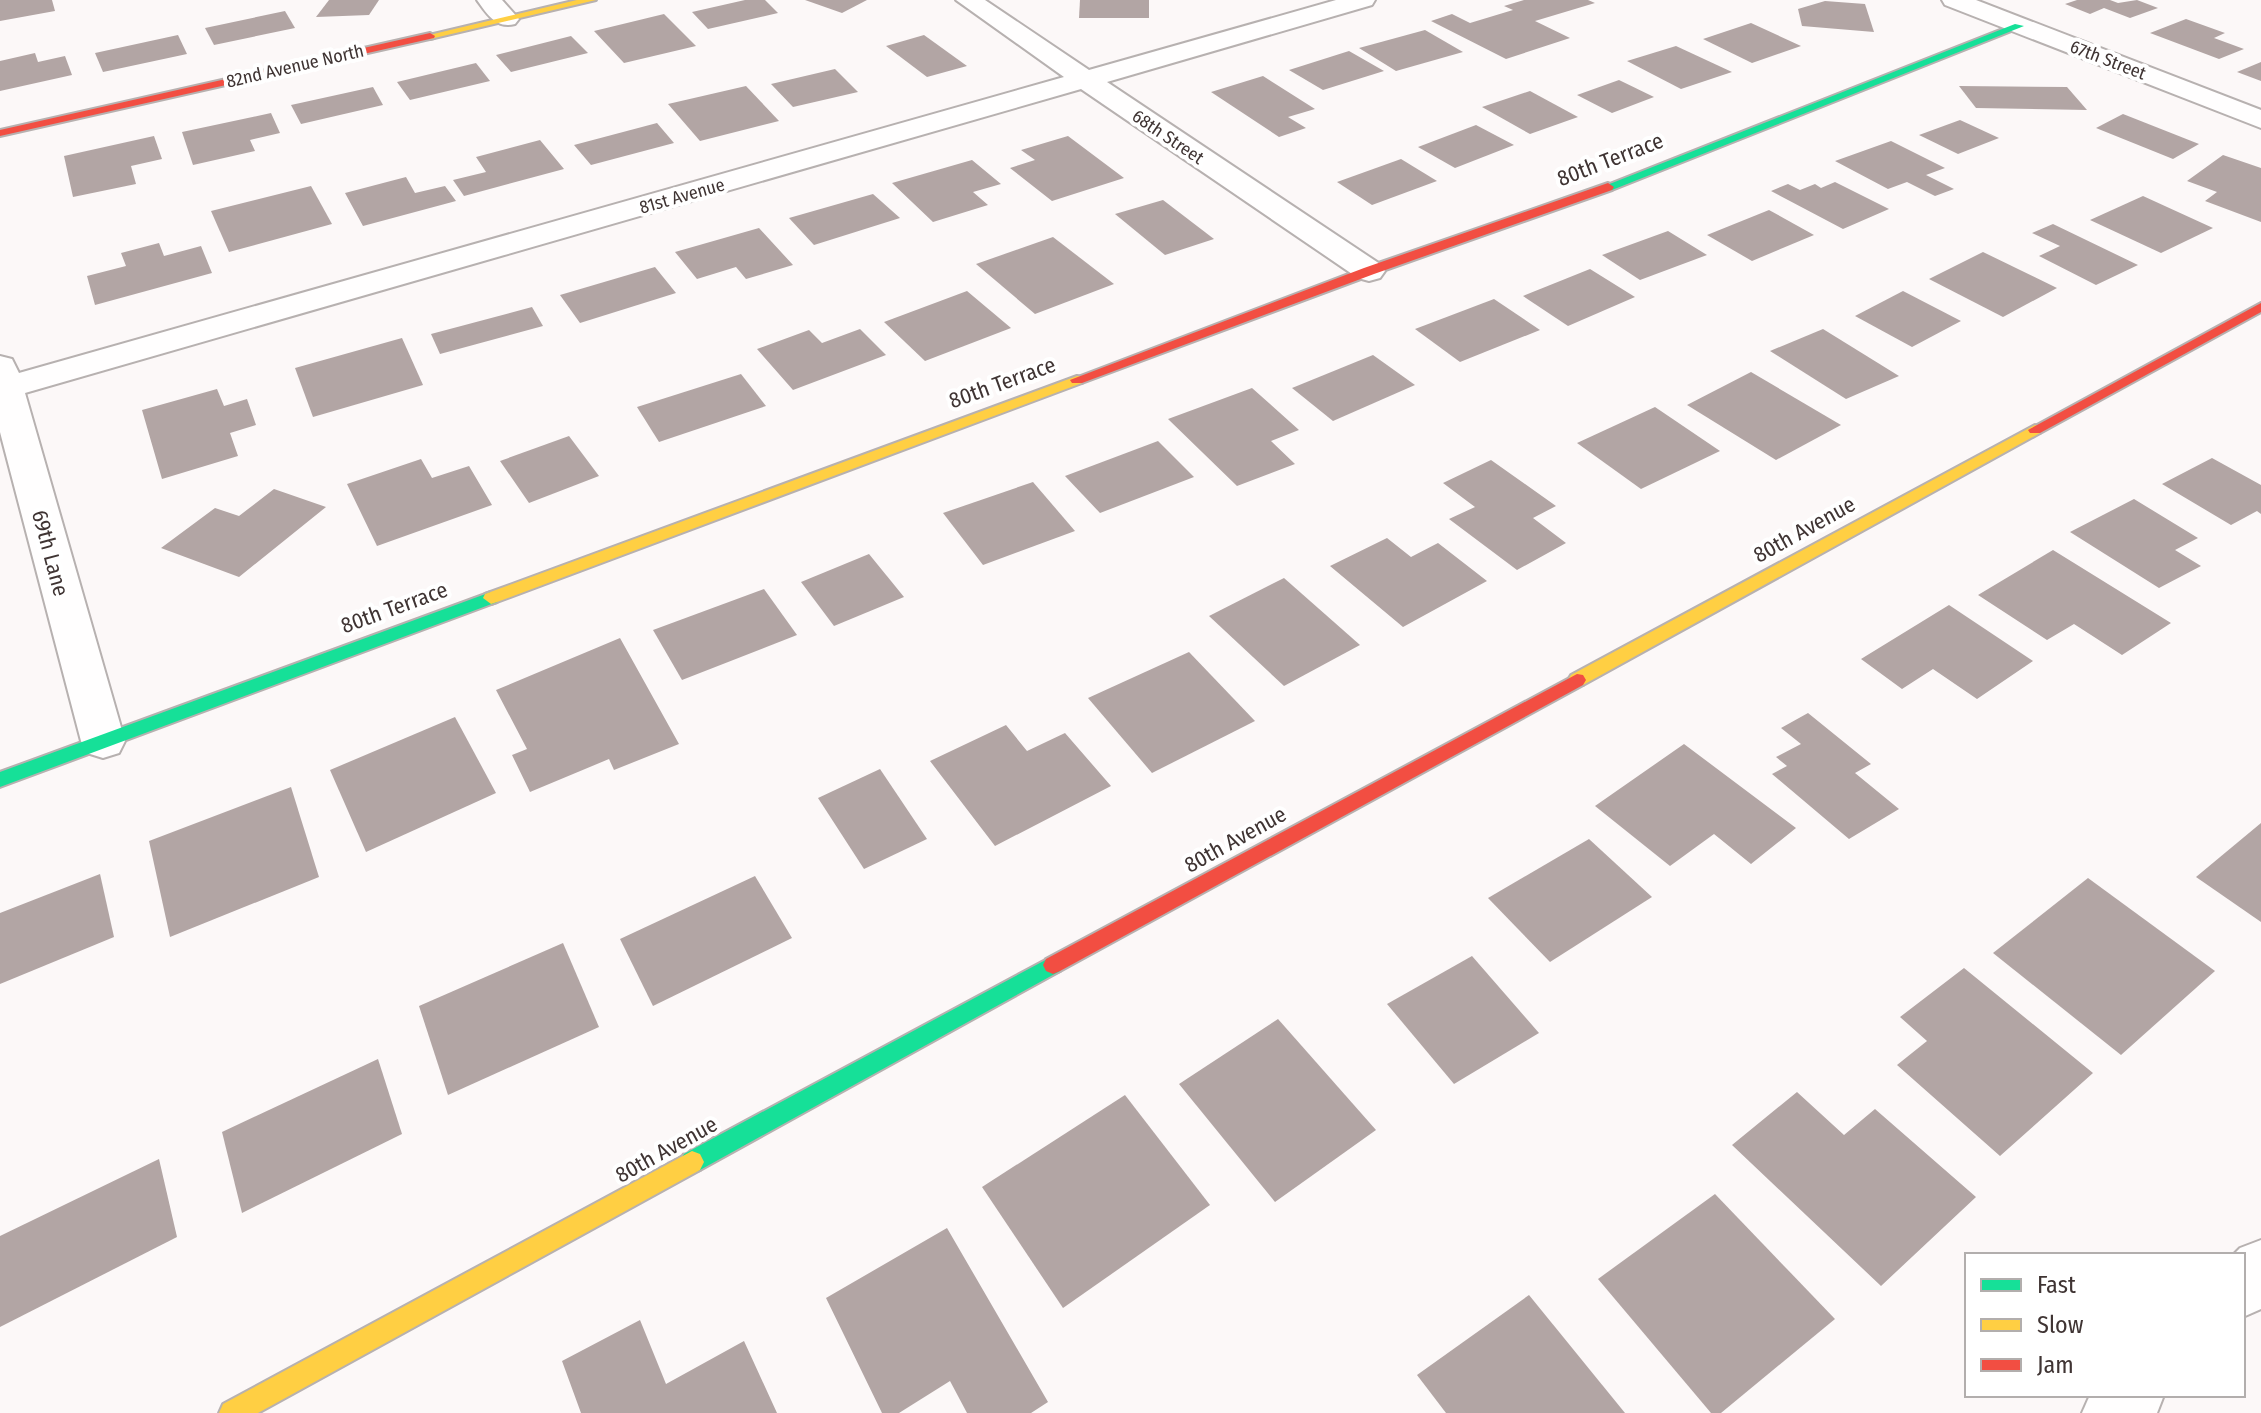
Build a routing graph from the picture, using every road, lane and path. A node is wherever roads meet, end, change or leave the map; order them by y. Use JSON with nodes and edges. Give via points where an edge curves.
{"nodes":[{"id":1,"x":489,"y":0,"type":"edge"},
{"id":2,"x":591,"y":0,"type":"edge"},
{"id":3,"x":968,"y":0,"type":"edge"},
{"id":4,"x":1363,"y":0,"type":"edge"},
{"id":5,"x":1954,"y":0,"type":"edge"},
{"id":6,"x":506,"y":19,"type":"junction"},
{"id":7,"x":2019,"y":26,"type":"junction"},
{"id":8,"x":1085,"y":81,"type":"junction"},
{"id":9,"x":2261,"y":120,"type":"edge"},
{"id":10,"x":0,"y":133,"type":"edge"},
{"id":11,"x":1369,"y":271,"type":"junction"},
{"id":12,"x":2261,"y":307,"type":"edge"},
{"id":13,"x":2,"y":381,"type":"edge"},
{"id":14,"x":103,"y":741,"type":"junction"},
{"id":15,"x":0,"y":780,"type":"edge"},
{"id":16,"x":2261,"y":1269,"type":"edge"},
{"id":17,"x":2245,"y":1285,"type":"edge"},
{"id":18,"x":2131,"y":1397,"type":"edge"},
{"id":19,"x":232,"y":1413,"type":"edge"},
{"id":20,"x":2114,"y":1413,"type":"edge"}],
"edges":[{"from":1,"to":6,"type":"street"},
{"from":2,"to":6,"type":"street","name":"82nd Avenue North"},
{"from":3,"to":8,"type":"street","name":"68th Street"},
{"from":4,"to":8,"type":"street","name":"81st Avenue"},
{"from":5,"to":7,"type":"street","name":"67th Street"},
{"from":6,"to":10,"type":"street","name":"82nd Avenue North"},
{"from":7,"to":9,"type":"street","name":"67th Street"},
{"from":7,"to":11,"type":"street","name":"80th Terrace","via":[[1614,185]]},
{"from":8,"to":11,"type":"street","name":"68th Street"},
{"from":8,"to":13,"type":"street","name":"81st Avenue"},
{"from":11,"to":14,"type":"street","name":"80th Terrace"},
{"from":12,"to":19,"type":"street","name":"80th Avenue"},
{"from":13,"to":14,"type":"street","name":"69th Lane"},
{"from":14,"to":15,"type":"street","name":"80th Terrace"},
{"from":16,"to":17,"type":"street"},
{"from":18,"to":20,"type":"street"}]}
